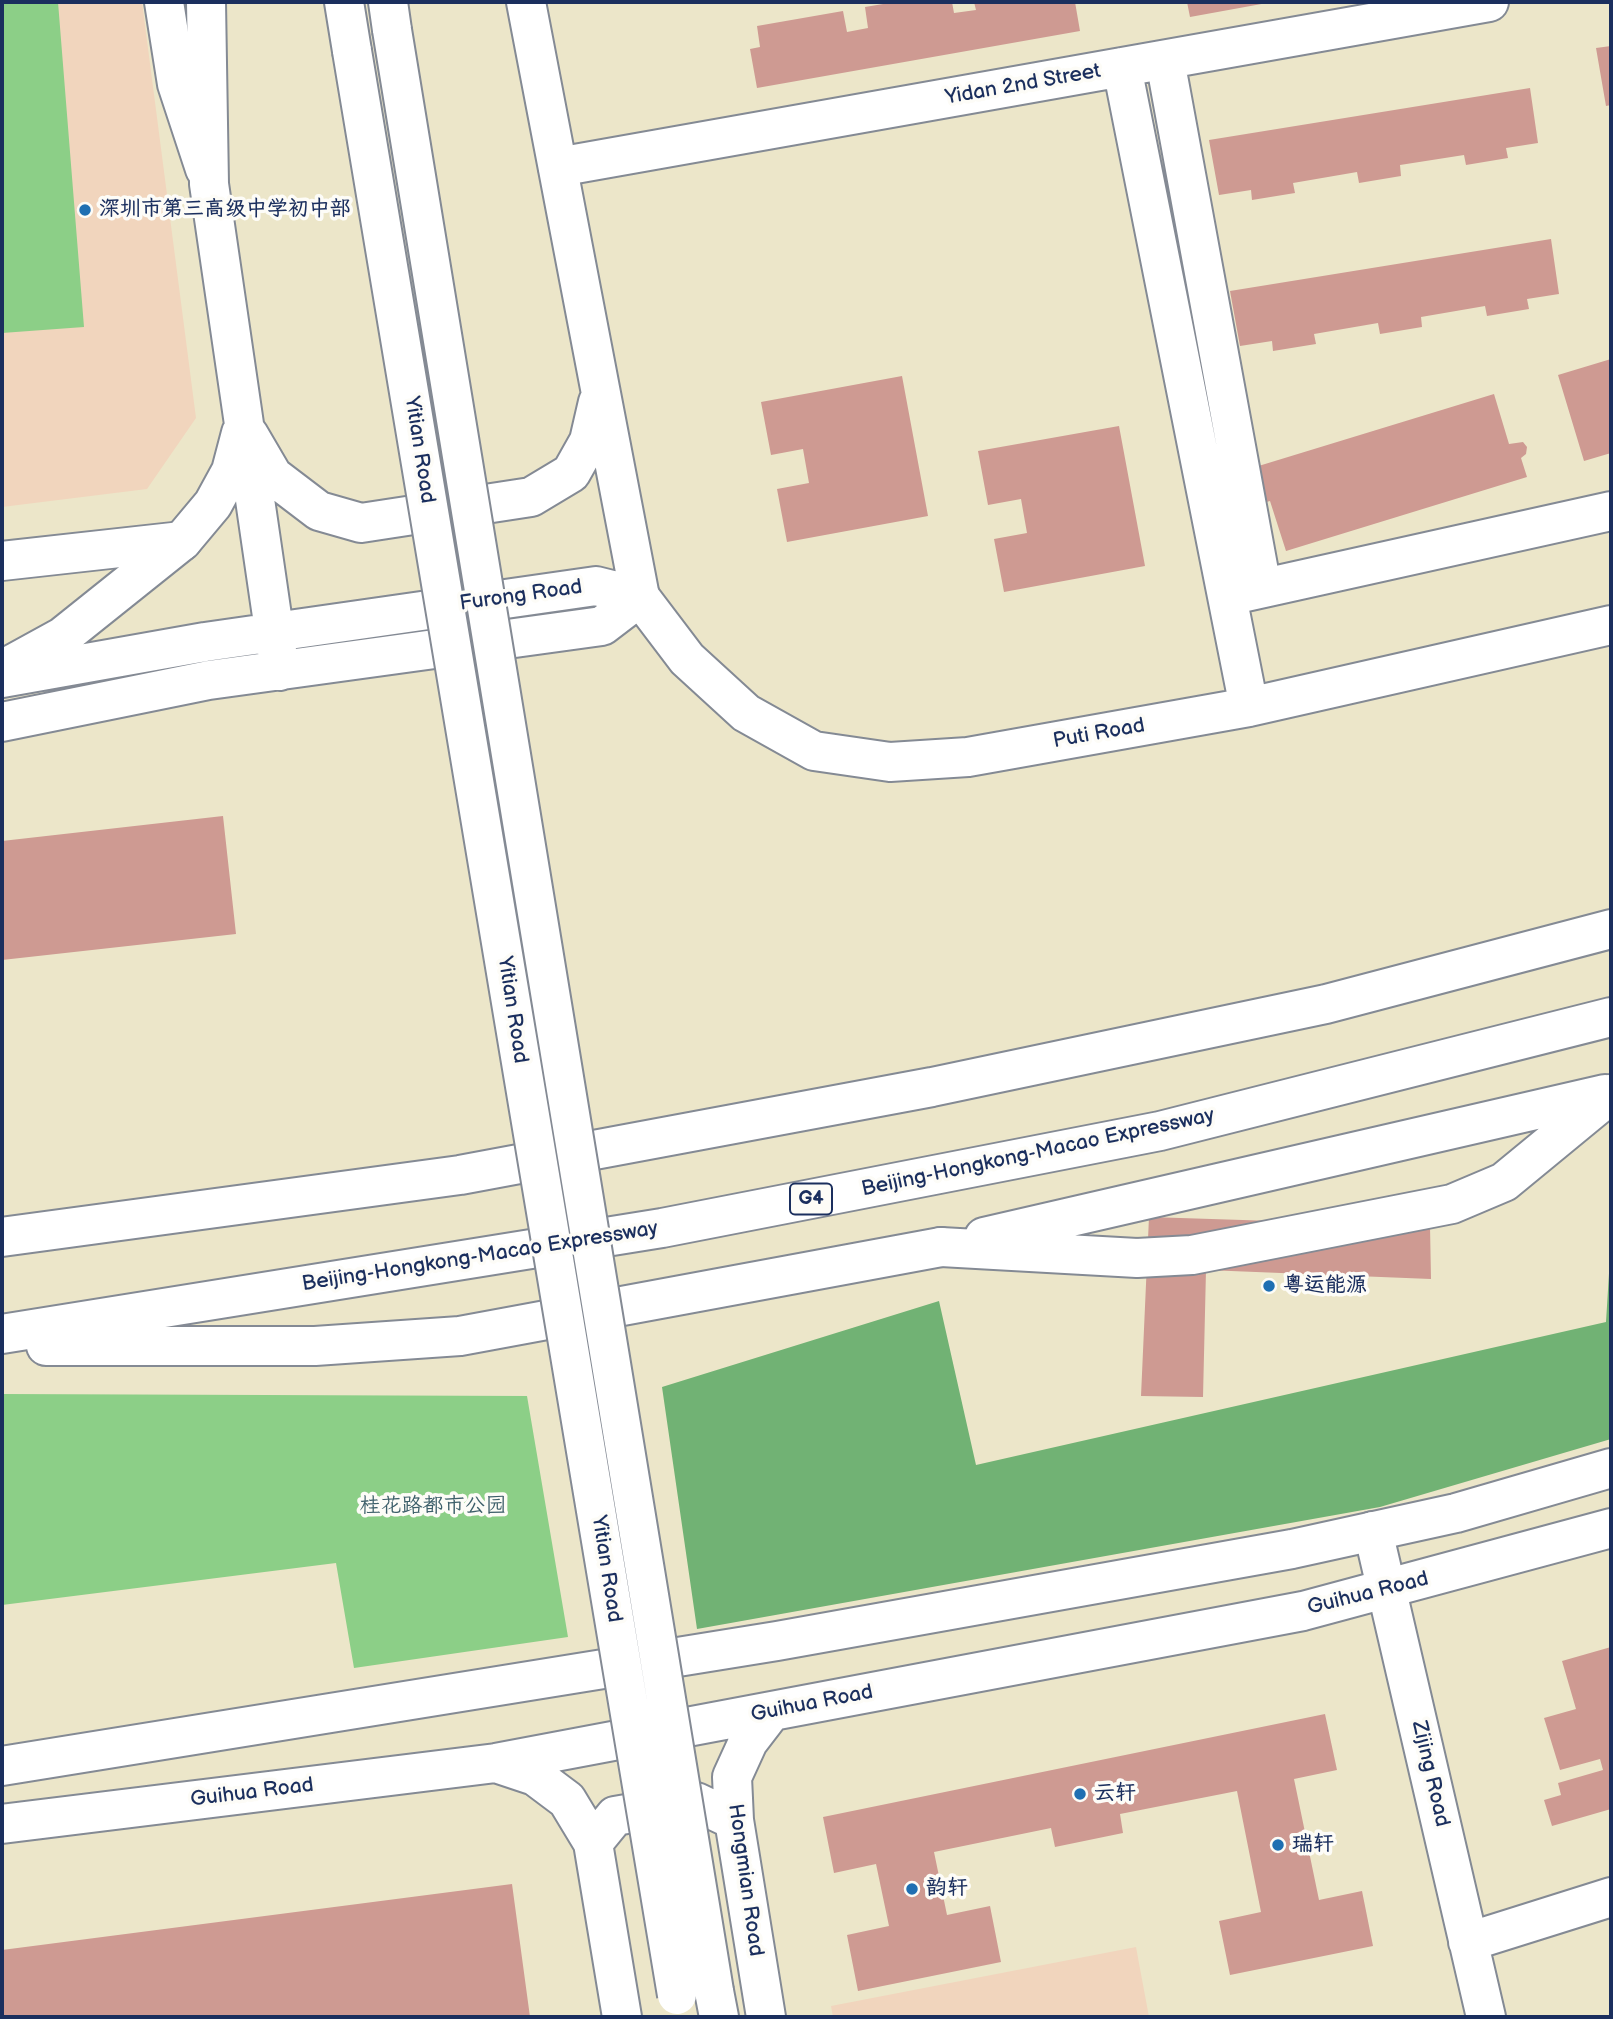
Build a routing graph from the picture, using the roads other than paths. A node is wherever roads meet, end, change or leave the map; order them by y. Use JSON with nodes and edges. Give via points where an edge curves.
{"nodes":[{"id":1,"x":164,"y":2,"type":"edge"},
{"id":2,"x":206,"y":2,"type":"edge"},
{"id":3,"x":344,"y":2,"type":"edge"},
{"id":4,"x":526,"y":2,"type":"edge"},
{"id":5,"x":1489,"y":2,"type":"edge"},
{"id":6,"x":390,"y":16,"type":"edge"},
{"id":7,"x":1165,"y":60,"type":"junction"},
{"id":8,"x":1122,"y":67,"type":"junction"},
{"id":9,"x":558,"y":167,"type":"junction"},
{"id":10,"x":209,"y":184,"type":"junction"},
{"id":11,"x":600,"y":393,"type":"junction"},
{"id":12,"x":243,"y":425,"type":"junction"},
{"id":13,"x":1611,"y":511,"type":"edge"},
{"id":14,"x":183,"y":541,"type":"junction"},
{"id":15,"x":2,"y":561,"type":"edge"},
{"id":16,"x":1262,"y":588,"type":"junction"},
{"id":17,"x":640,"y":597,"type":"junction"},
{"id":18,"x":1225,"y":597,"type":"junction"},
{"id":19,"x":1611,"y":625,"type":"edge"},
{"id":20,"x":273,"y":633,"type":"junction"},
{"id":21,"x":2,"y":670,"type":"edge"},
{"id":22,"x":280,"y":671,"type":"junction"},
{"id":23,"x":2,"y":678,"type":"edge"},
{"id":24,"x":1249,"y":707,"type":"junction"},
{"id":25,"x":2,"y":722,"type":"edge"},
{"id":26,"x":1611,"y":921,"type":"edge"},
{"id":27,"x":1611,"y":929,"type":"edge"},
{"id":28,"x":1540,"y":950,"type":"junction"},
{"id":29,"x":1611,"y":1017,"type":"edge"},
{"id":30,"x":1611,"y":1093,"type":"edge"},
{"id":31,"x":2,"y":1237,"type":"edge"},
{"id":32,"x":942,"y":1247,"type":"junction"},
{"id":33,"x":2,"y":1334,"type":"edge"},
{"id":34,"x":2,"y":1346,"type":"edge"},
{"id":35,"x":1611,"y":1468,"type":"edge"},
{"id":36,"x":1611,"y":1528,"type":"edge"},
{"id":37,"x":1373,"y":1531,"type":"junction"},
{"id":38,"x":1387,"y":1590,"type":"junction"},
{"id":39,"x":771,"y":1712,"type":"junction"},
{"id":40,"x":496,"y":1763,"type":"junction"},
{"id":41,"x":2,"y":1766,"type":"edge"},
{"id":42,"x":734,"y":1820,"type":"junction"},
{"id":43,"x":2,"y":1824,"type":"edge"},
{"id":44,"x":593,"y":1843,"type":"junction"},
{"id":45,"x":1611,"y":1897,"type":"edge"},
{"id":46,"x":1468,"y":1942,"type":"junction"},
{"id":47,"x":698,"y":2005,"type":"edge"},
{"id":48,"x":622,"y":2017,"type":"edge"},
{"id":49,"x":766,"y":2017,"type":"edge"},
{"id":50,"x":1486,"y":2017,"type":"edge"}],
"edges":[{"from":1,"to":10,"type":"main road","via":[[177,84]]},
{"from":2,"to":10,"type":"main road"},
{"from":3,"to":47,"type":"main road","name":"Yitian Road","bridge":true},
{"from":4,"to":9,"type":"main road"},
{"from":5,"to":7,"type":"main road","name":"Yidan 2nd Street"},
{"from":6,"to":47,"type":"main road","name":"Yitian Road","bridge":true},
{"from":7,"to":8,"type":"main road","name":"Yidan 2nd Street"},
{"from":7,"to":16,"type":"main road"},
{"from":8,"to":9,"type":"main road","name":"Yidan 2nd Street"},
{"from":8,"to":18,"type":"main road"},
{"from":9,"to":11,"type":"main road"},
{"from":10,"to":12,"type":"main road"},
{"from":11,"to":12,"type":"main road","via":[[589,442],[571,473],[531,497],[361,523],[319,512],[273,476]]},
{"from":11,"to":17,"type":"main road"},
{"from":12,"to":14,"type":"main road","via":[[231,471]]},
{"from":12,"to":20,"type":"main road"},
{"from":13,"to":16,"type":"main road"},
{"from":14,"to":15,"type":"main road"},
{"from":14,"to":21,"type":"main road","via":[[62,637]]},
{"from":16,"to":18,"type":"main road"},
{"from":17,"to":20,"type":"main road","name":"Furong Road","via":[[596,586]]},
{"from":17,"to":22,"type":"main road","name":"Furong Road","via":[[601,626]]},
{"from":17,"to":24,"type":"main road","name":"Puti Road","via":[[687,659],[746,713],[814,751],[890,762],[968,757]]},
{"from":18,"to":24,"type":"main road"},
{"from":19,"to":24,"type":"main road","name":"Puti Road"},
{"from":20,"to":22,"type":"main road"},
{"from":20,"to":23,"type":"main road","name":"Furong Road"},
{"from":22,"to":25,"type":"main road","name":"Furong Road","via":[[209,680]]},
{"from":26,"to":28,"type":"main road"},
{"from":27,"to":28,"type":"main road"},
{"from":28,"to":31,"type":"main road","via":[[1326,1004],[946,1084],[541,1160]]},
{"from":29,"to":33,"type":"main road","name":"Beijing-Hongkong-Macao Expressway","number":"G4","via":[[1160,1131],[662,1228]]},
{"from":30,"to":32,"type":"main road"},
{"from":30,"to":32,"type":"main road","via":[[1504,1182],[1452,1204],[1192,1255],[1137,1258]]},
{"from":32,"to":34,"type":"main road","via":[[460,1336],[315,1346]]},
{"from":35,"to":37,"type":"main road","via":[[1456,1513]]},
{"from":36,"to":38,"type":"main road","name":"Guihua Road"},
{"from":37,"to":38,"type":"main road","name":"Zijing Road"},
{"from":37,"to":41,"type":"main road","via":[[777,1641]]},
{"from":38,"to":39,"type":"main road","name":"Guihua Road","via":[[1303,1611]]},
{"from":38,"to":46,"type":"main road","name":"Zijing Road"},
{"from":39,"to":40,"type":"main road","name":"Guihua Road"},
{"from":39,"to":42,"type":"main road","name":"Hongmian Road","via":[[748,1742],[732,1777]]},
{"from":40,"to":43,"type":"main road","name":"Guihua Road"},
{"from":40,"to":44,"type":"main road","via":[[534,1776],[567,1800]]},
{"from":42,"to":44,"type":"main road","via":[[696,1802],[615,1816]]},
{"from":42,"to":49,"type":"main road","name":"Hongmian Road"},
{"from":44,"to":48,"type":"main road"},
{"from":45,"to":46,"type":"main road"},
{"from":46,"to":50,"type":"main road","name":"Zijing Road"}]}
